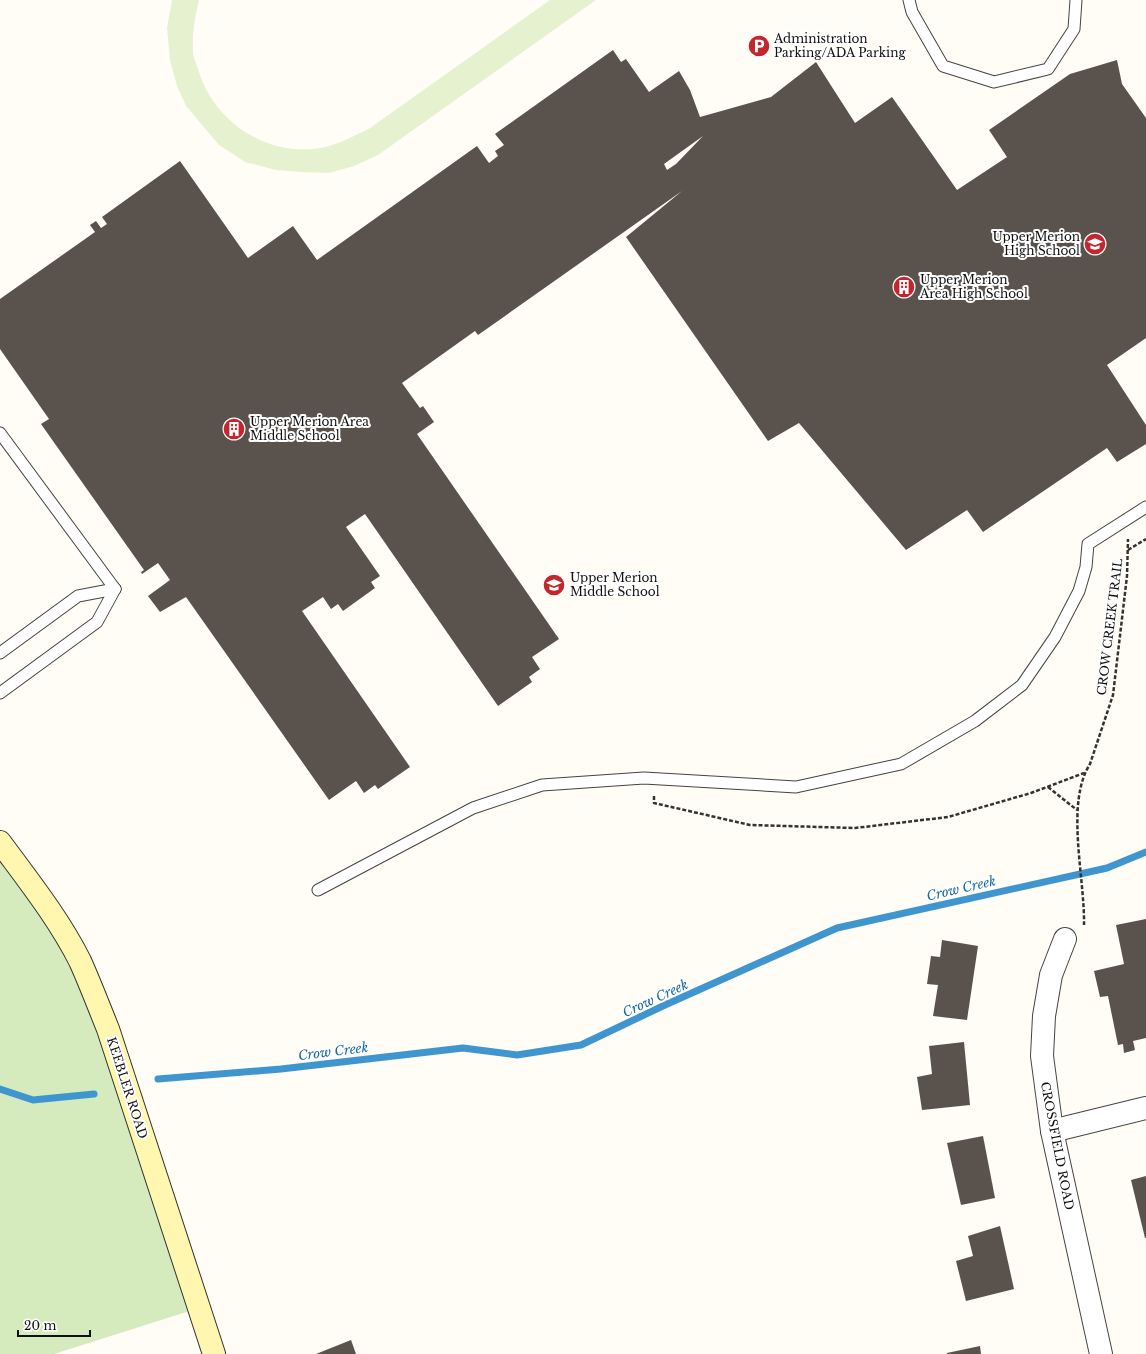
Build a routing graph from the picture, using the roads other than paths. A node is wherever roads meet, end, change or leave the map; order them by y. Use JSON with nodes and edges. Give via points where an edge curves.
{"nodes":[{"id":1,"x":909,"y":0,"type":"edge"},
{"id":2,"x":1076,"y":0,"type":"edge"},
{"id":3,"x":0,"y":432,"type":"edge"},
{"id":4,"x":1146,"y":507,"type":"edge"},
{"id":5,"x":115,"y":589,"type":"junction"},
{"id":6,"x":0,"y":653,"type":"edge"},
{"id":7,"x":0,"y":693,"type":"edge"},
{"id":8,"x":0,"y":842,"type":"edge"},
{"id":9,"x":318,"y":890,"type":"dead end"},
{"id":10,"x":1065,"y":939,"type":"dead end"},
{"id":11,"x":1146,"y":1108,"type":"edge"},
{"id":12,"x":1052,"y":1131,"type":"junction"},
{"id":13,"x":214,"y":1354,"type":"edge"},
{"id":14,"x":1101,"y":1354,"type":"edge"}],
"edges":[{"from":1,"to":2,"type":"lane","via":[[912,12],[943,66],[994,82],[1048,69],[1074,29]]},
{"from":3,"to":5,"type":"lane"},
{"from":4,"to":9,"type":"lane","via":[[1088,544],[1086,567],[1079,590],[1054,637],[1022,685],[975,721],[901,764],[796,787],[654,779],[558,784],[535,788],[473,808]]},
{"from":5,"to":6,"type":"lane","via":[[78,596]]},
{"from":5,"to":7,"type":"lane","via":[[96,622]]},
{"from":8,"to":13,"type":"street","name":"KEEBLER ROAD","via":[[62,930],[94,993]]},
{"from":10,"to":12,"type":"street","name":"CROSSFIELD ROAD","via":[[1051,975],[1044,1016],[1042,1056]]},
{"from":11,"to":12,"type":"street"},
{"from":12,"to":14,"type":"street","name":"CROSSFIELD ROAD"}]}
